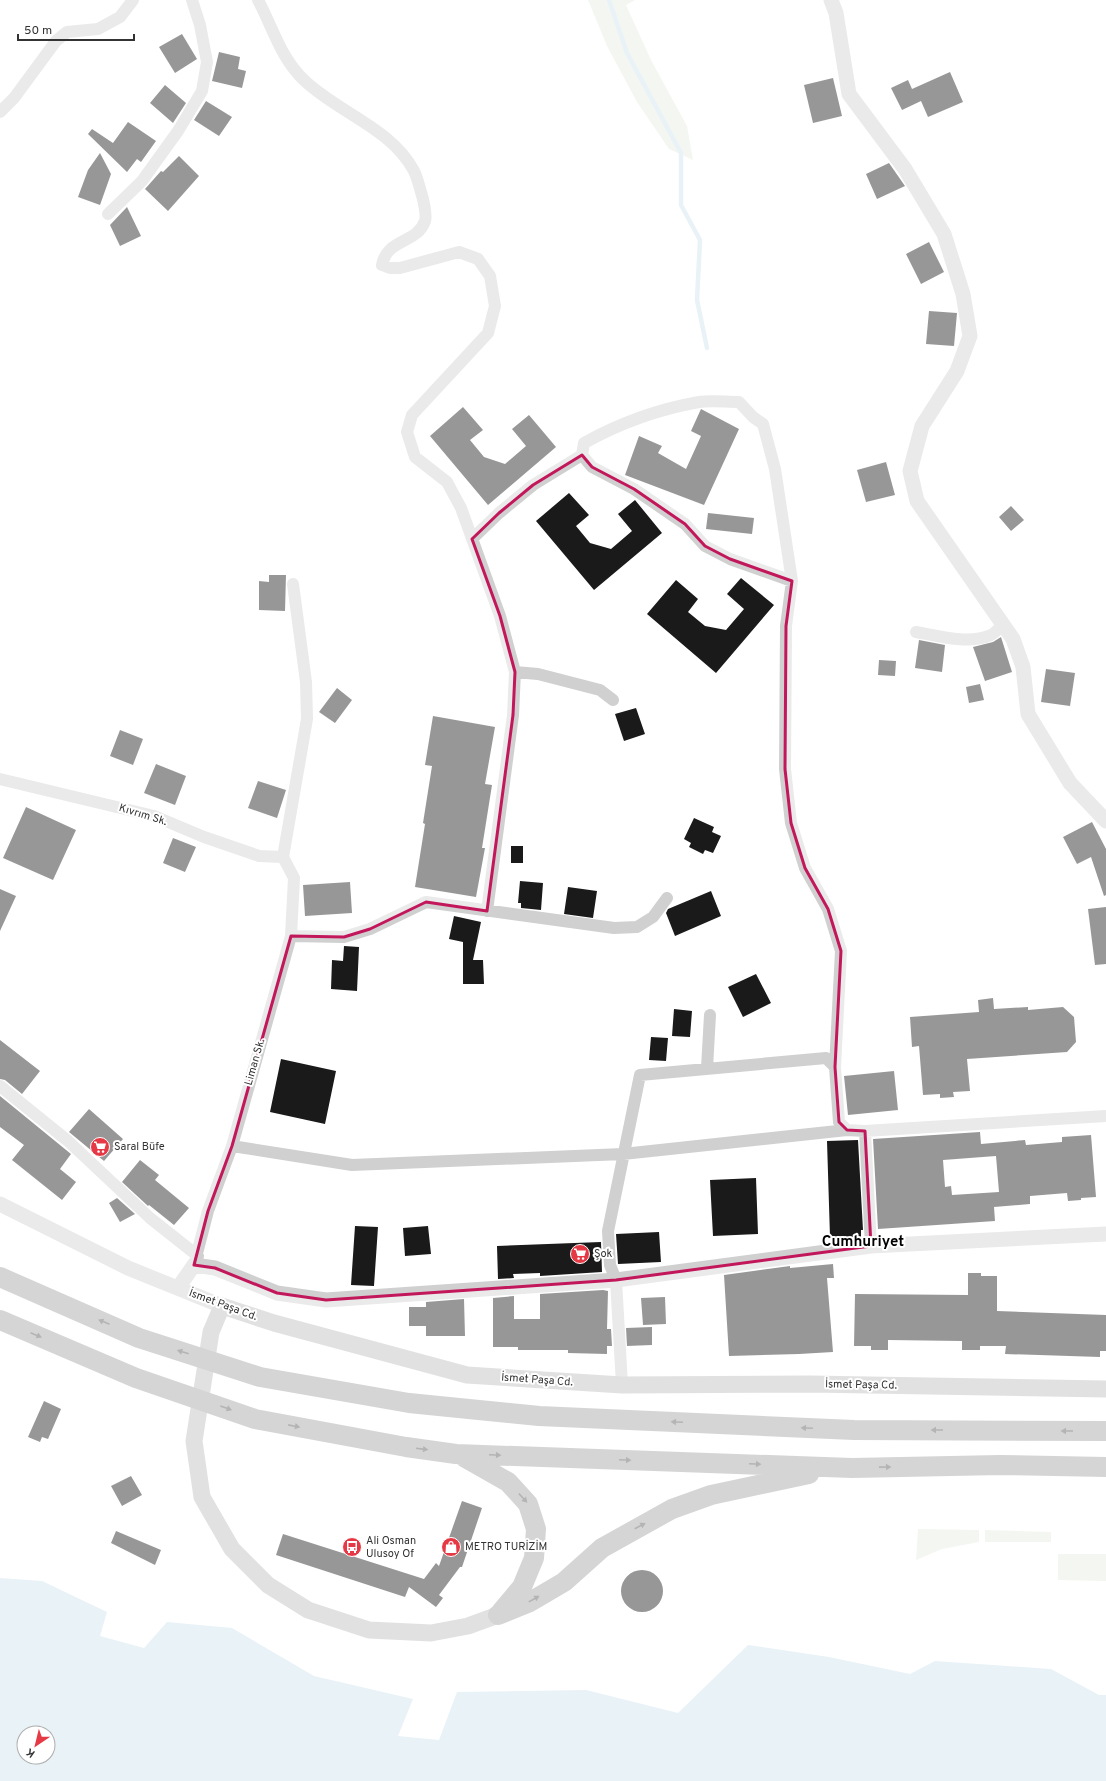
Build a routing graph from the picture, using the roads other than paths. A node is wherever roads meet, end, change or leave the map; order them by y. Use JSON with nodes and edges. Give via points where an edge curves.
{"nodes":[{"id":1,"x":133,"y":0,"type":"edge"},
{"id":2,"x":192,"y":0,"type":"edge"},
{"id":3,"x":258,"y":0,"type":"edge"},
{"id":4,"x":831,"y":0,"type":"edge"},
{"id":5,"x":0,"y":112,"type":"edge"},
{"id":6,"x":108,"y":214,"type":"dead end"},
{"id":7,"x":582,"y":455,"type":"junction"},
{"id":8,"x":472,"y":539,"type":"junction"},
{"id":9,"x":792,"y":581,"type":"junction"},
{"id":10,"x":293,"y":584,"type":"dead end"},
{"id":11,"x":1003,"y":625,"type":"junction"},
{"id":12,"x":916,"y":632,"type":"dead end"},
{"id":13,"x":515,"y":672,"type":"junction"},
{"id":14,"x":613,"y":700,"type":"dead end"},
{"id":15,"x":0,"y":779,"type":"edge"},
{"id":16,"x":1106,"y":821,"type":"edge"},
{"id":17,"x":283,"y":857,"type":"junction"},
{"id":18,"x":667,"y":898,"type":"dead end"},
{"id":19,"x":487,"y":911,"type":"junction"},
{"id":20,"x":291,"y":936,"type":"junction"},
{"id":21,"x":710,"y":1015,"type":"dead end"},
{"id":22,"x":835,"y":1067,"type":"junction"},
{"id":23,"x":707,"y":1068,"type":"junction"},
{"id":24,"x":0,"y":1086,"type":"edge"},
{"id":25,"x":1106,"y":1116,"type":"edge"},
{"id":26,"x":846,"y":1130,"type":"junction"},
{"id":27,"x":865,"y":1131,"type":"junction"},
{"id":28,"x":232,"y":1146,"type":"junction"},
{"id":29,"x":623,"y":1154,"type":"junction"},
{"id":30,"x":0,"y":1204,"type":"edge"},
{"id":31,"x":1106,"y":1234,"type":"edge"},
{"id":32,"x":871,"y":1246,"type":"junction"},
{"id":33,"x":196,"y":1260,"type":"junction"},
{"id":34,"x":0,"y":1277,"type":"edge"},
{"id":35,"x":616,"y":1280,"type":"junction"},
{"id":36,"x":178,"y":1288,"type":"junction"},
{"id":37,"x":222,"y":1306,"type":"junction"},
{"id":38,"x":0,"y":1320,"type":"edge"},
{"id":39,"x":622,"y":1385,"type":"junction"},
{"id":40,"x":1106,"y":1389,"type":"edge"},
{"id":41,"x":1106,"y":1431,"type":"edge"},
{"id":42,"x":456,"y":1454,"type":"junction"},
{"id":43,"x":1106,"y":1467,"type":"edge"},
{"id":44,"x":852,"y":1468,"type":"junction"},
{"id":45,"x":498,"y":1615,"type":"junction"}],
"edges":[{"from":1,"to":5,"type":"street","via":[[120,17],[98,29],[67,32],[56,41],[14,98]]},
{"from":2,"to":6,"type":"street","via":[[200,25],[206,62],[202,91],[178,131],[142,180]]},
{"from":3,"to":8,"type":"street","via":[[284,57],[304,81],[387,138],[414,171],[423,198],[425,221],[418,232],[392,247],[384,256],[382,265],[400,268],[459,252],[478,259],[490,276],[495,306],[488,333],[412,415],[407,432],[415,457],[447,482],[461,508]]},
{"from":4,"to":11,"type":"street","via":[[836,13],[849,94],[905,169],[944,234],[963,294],[970,336],[957,371],[922,426],[910,471],[917,501]]},
{"from":7,"to":8,"type":"street","via":[[533,485]]},
{"from":7,"to":9,"type":"street","via":[[592,467],[634,489],[685,524],[705,546],[730,559]]},
{"from":7,"to":9,"type":"street","via":[[584,443],[649,414],[700,402],[739,402],[763,424],[775,469]]},
{"from":8,"to":13,"type":"street","via":[[500,616]]},
{"from":9,"to":22,"type":"street","via":[[786,626],[785,769],[791,823],[805,868],[828,909],[841,951]]},
{"from":10,"to":17,"type":"street","via":[[306,682],[307,719]]},
{"from":11,"to":12,"type":"street","via":[[991,635],[973,639]]},
{"from":11,"to":16,"type":"street","via":[[1013,639],[1023,667],[1028,714],[1070,783]]},
{"from":13,"to":14,"type":"street","via":[[538,674],[600,690]]},
{"from":13,"to":19,"type":"street","via":[[512,723]]},
{"from":15,"to":17,"type":"street","name":"Kıvrım Sk.","via":[[154,816],[259,856]]},
{"from":17,"to":20,"type":"street","name":"Liman Sk.","via":[[294,878]]},
{"from":18,"to":19,"type":"street","via":[[653,917],[636,927],[614,928]]},
{"from":19,"to":20,"type":"street","via":[[426,902],[370,930],[344,937]]},
{"from":20,"to":28,"type":"street","name":"Liman Sk."},
{"from":21,"to":23,"type":"street"},
{"from":22,"to":23,"type":"street","via":[[826,1058]]},
{"from":22,"to":26,"type":"street","via":[[839,1122]]},
{"from":23,"to":29,"type":"street","via":[[640,1075]]},
{"from":24,"to":33,"type":"street","via":[[68,1141]]},
{"from":25,"to":27,"type":"street"},
{"from":26,"to":27,"type":"street"},
{"from":26,"to":29,"type":"street"},
{"from":27,"to":32,"type":"street"},
{"from":28,"to":29,"type":"street","via":[[352,1165]]},
{"from":28,"to":33,"type":"street","name":"Liman Sk.","via":[[208,1211]]},
{"from":29,"to":35,"type":"street","via":[[608,1231],[610,1265]]},
{"from":30,"to":36,"type":"street","name":"İsmet Paşa Cd.","via":[[128,1268]]},
{"from":31,"to":32,"type":"street"},
{"from":32,"to":35,"type":"street"},
{"from":33,"to":35,"type":"street","via":[[277,1293],[326,1300]]},
{"from":33,"to":36,"type":"street"},
{"from":41,"to":34,"type":"highway","one_way":true,"via":[[854,1430],[539,1416],[409,1404],[260,1377],[139,1338]]},
{"from":35,"to":39,"type":"street"},
{"from":36,"to":37,"type":"street","name":"İsmet Paşa Cd."},
{"from":37,"to":39,"type":"main road","name":"İsmet Paşa Cd.","via":[[274,1323],[467,1375]]},
{"from":37,"to":45,"type":"main road","via":[[211,1332],[194,1441],[202,1497],[232,1549],[268,1585],[308,1610],[369,1630],[431,1633],[468,1626]]},
{"from":38,"to":42,"type":"highway","one_way":true,"via":[[136,1378],[255,1419]]},
{"from":39,"to":40,"type":"main road","name":"İsmet Paşa Cd.","via":[[810,1384]]},
{"from":42,"to":44,"type":"highway","one_way":true},
{"from":42,"to":45,"type":"highway","one_way":true,"via":[[508,1482],[528,1504],[536,1529],[534,1558],[522,1587]]},
{"from":44,"to":43,"type":"highway","one_way":true,"via":[[1000,1465]]},
{"from":45,"to":44,"type":"highway","one_way":true,"via":[[530,1602],[564,1582],[602,1548],[672,1509],[712,1495],[791,1477]]}]}
